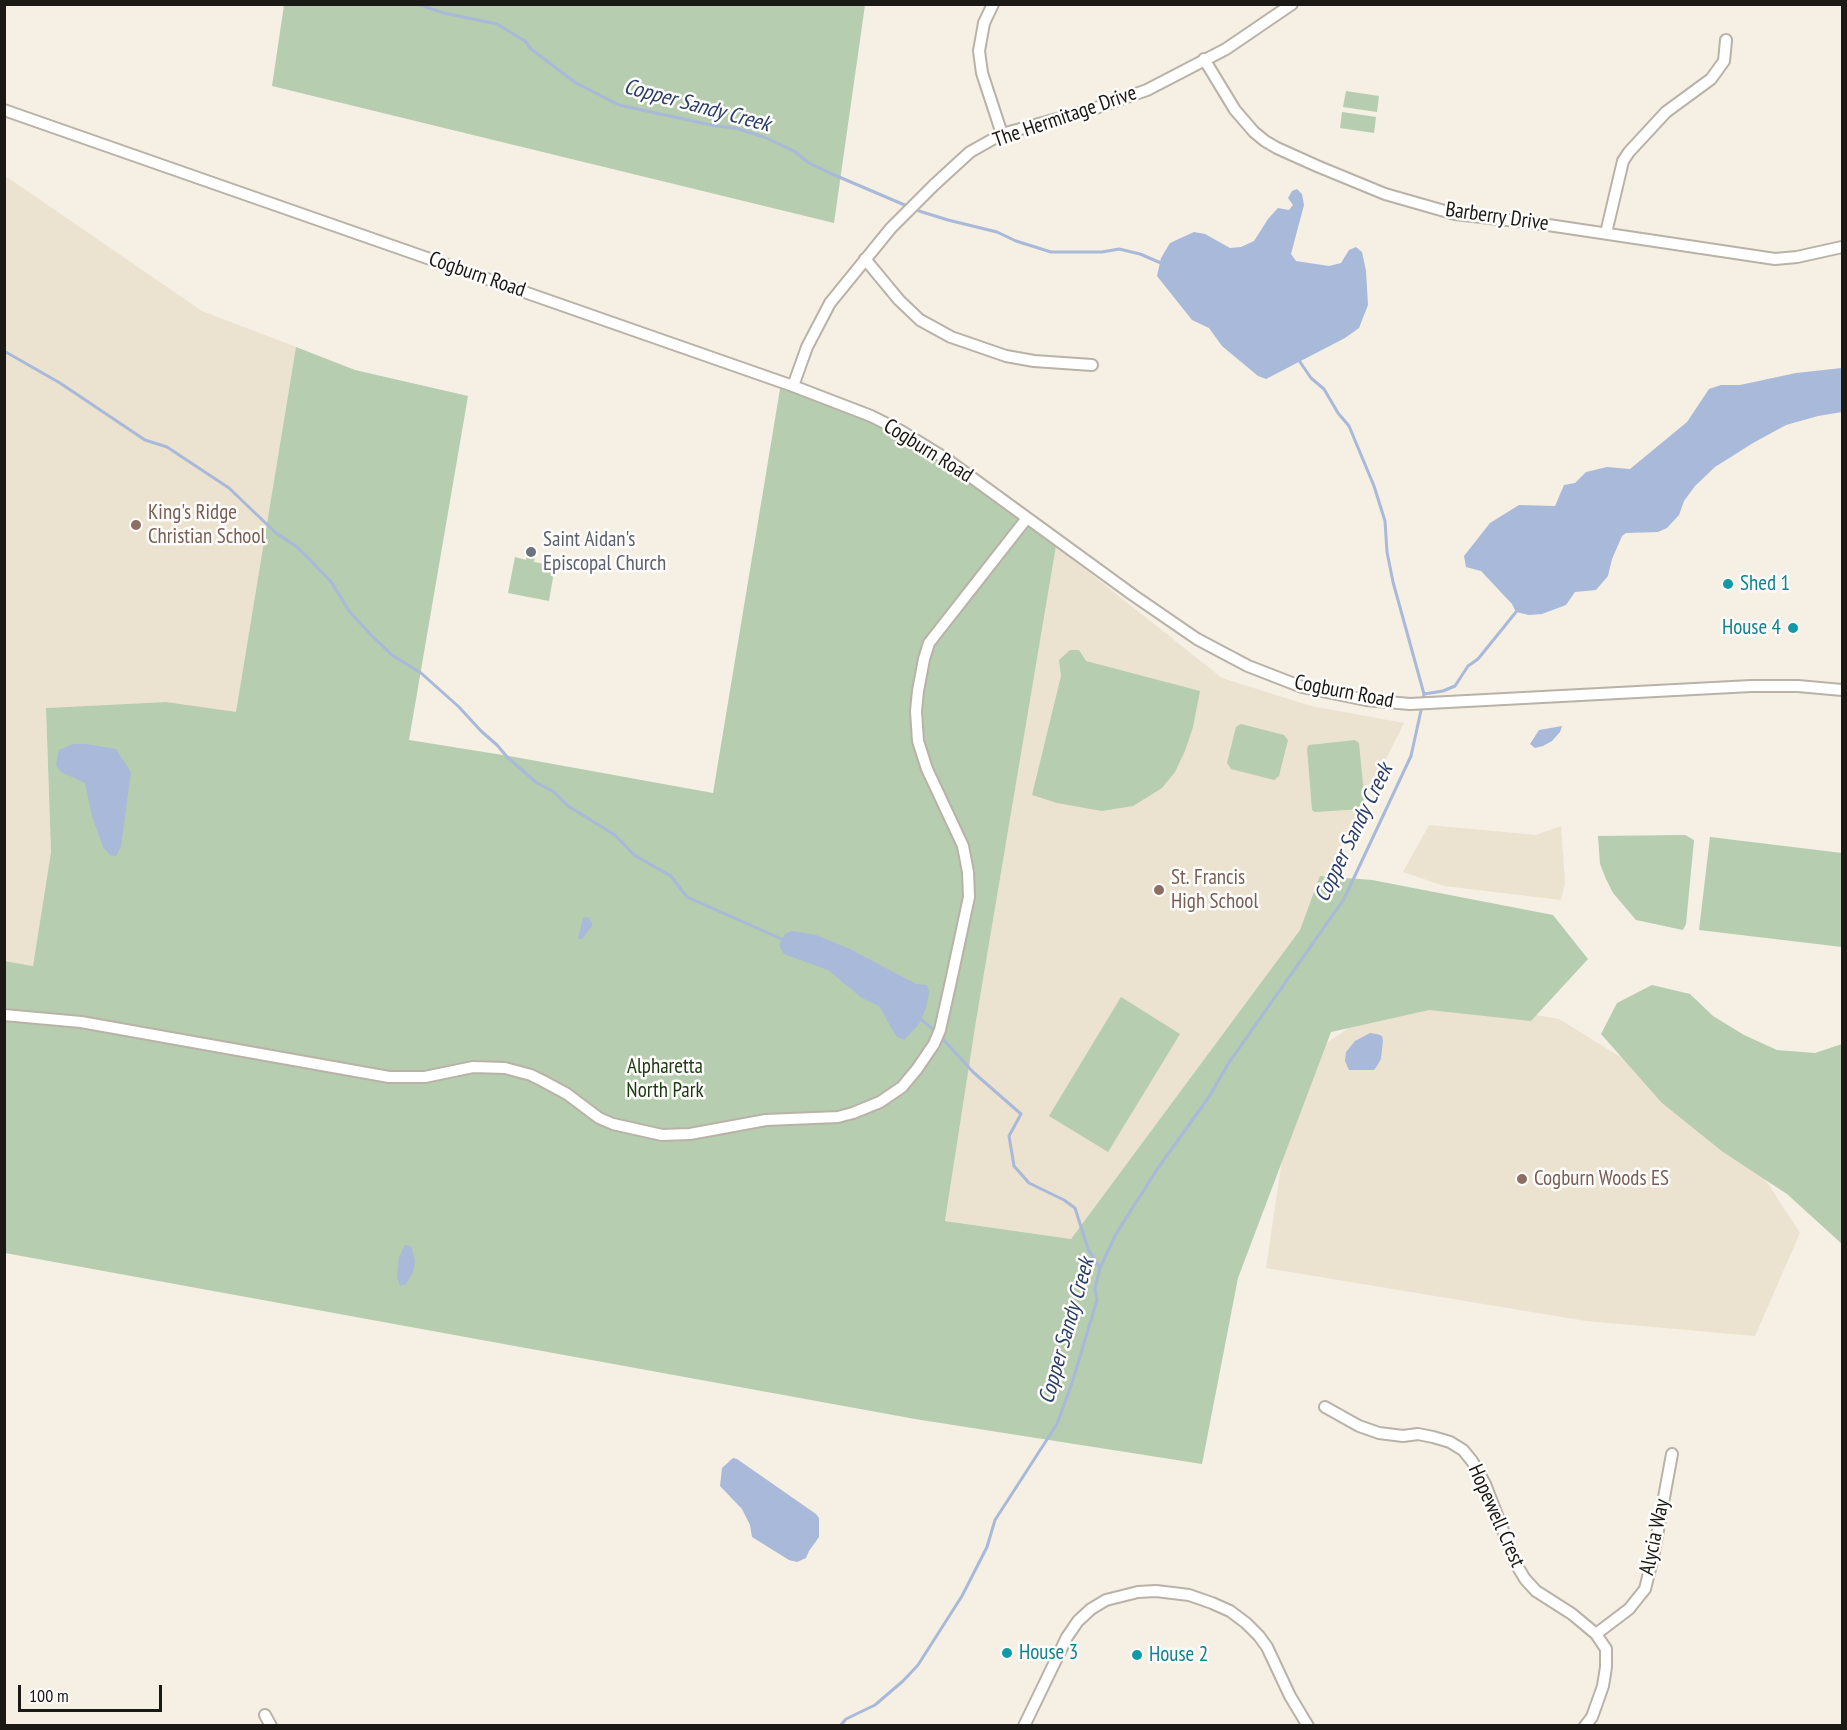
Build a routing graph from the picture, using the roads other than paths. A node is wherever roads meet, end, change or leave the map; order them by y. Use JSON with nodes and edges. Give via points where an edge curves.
{"nodes":[{"id":1,"x":993,"y":4,"type":"edge"},
{"id":2,"x":1292,"y":4,"type":"edge"},
{"id":3,"x":1726,"y":40,"type":"dead end"},
{"id":4,"x":1204,"y":59,"type":"junction"},
{"id":5,"x":4,"y":110,"type":"edge"},
{"id":6,"x":1002,"y":134,"type":"junction"},
{"id":7,"x":1606,"y":233,"type":"junction"},
{"id":8,"x":1842,"y":247,"type":"edge"},
{"id":9,"x":866,"y":259,"type":"junction"},
{"id":10,"x":1092,"y":365,"type":"dead end"},
{"id":11,"x":793,"y":386,"type":"junction"},
{"id":12,"x":1027,"y":518,"type":"junction"},
{"id":13,"x":1842,"y":690,"type":"edge"},
{"id":14,"x":4,"y":1015,"type":"edge"},
{"id":15,"x":1325,"y":1407,"type":"dead end"},
{"id":16,"x":1672,"y":1454,"type":"dead end"},
{"id":17,"x":1596,"y":1635,"type":"junction"},
{"id":18,"x":1024,"y":1725,"type":"edge"},
{"id":19,"x":1308,"y":1725,"type":"edge"},
{"id":20,"x":1585,"y":1725,"type":"edge"}],
"edges":[{"from":1,"to":6,"type":"street","via":[[984,23],[979,51]]},
{"from":2,"to":4,"type":"street","name":"The Hermitage Drive","via":[[1226,49]]},
{"from":3,"to":7,"type":"street","via":[[1724,61],[1711,79],[1666,112],[1623,161]]},
{"from":4,"to":6,"type":"street","name":"The Hermitage Drive","via":[[1147,90]]},
{"from":4,"to":7,"type":"street","name":"Barberry Drive","via":[[1235,110],[1254,132],[1277,148],[1317,166],[1385,194],[1455,214]]},
{"from":5,"to":11,"type":"street","name":"Cogburn Road"},
{"from":6,"to":9,"type":"street","name":"The Hermitage Drive","via":[[970,152],[934,185]]},
{"from":7,"to":8,"type":"street","name":"Barberry Drive","via":[[1775,259]]},
{"from":9,"to":10,"type":"street","via":[[920,320],[951,337],[1006,356]]},
{"from":9,"to":11,"type":"street","name":"The Hermitage Drive","via":[[830,303],[807,347]]},
{"from":11,"to":12,"type":"street","name":"Cogburn Road","via":[[901,431]]},
{"from":12,"to":13,"type":"street","name":"Cogburn Road","via":[[1222,654],[1275,677],[1338,695],[1410,704],[1751,686]]},
{"from":12,"to":14,"type":"street","via":[[928,643],[916,711],[918,741],[963,846],[969,897],[934,1044],[902,1087],[880,1102],[838,1117],[766,1120],[690,1134],[662,1135],[613,1124],[543,1081],[505,1068],[473,1067],[425,1077],[389,1077],[81,1022]]},
{"from":15,"to":17,"type":"street","name":"Hopewell Crest","via":[[1379,1434],[1433,1437],[1463,1450],[1478,1469],[1525,1579],[1536,1592],[1572,1614]]},
{"from":16,"to":17,"type":"street","name":"Alycia Way","via":[[1645,1589],[1629,1610]]},
{"from":17,"to":20,"type":"street","name":"Hopewell Crest","via":[[1606,1649],[1606,1667],[1593,1717]]},
{"from":18,"to":19,"type":"street","via":[[1078,1621],[1106,1600],[1155,1591],[1190,1595],[1230,1611],[1246,1623],[1267,1647]]}]}
